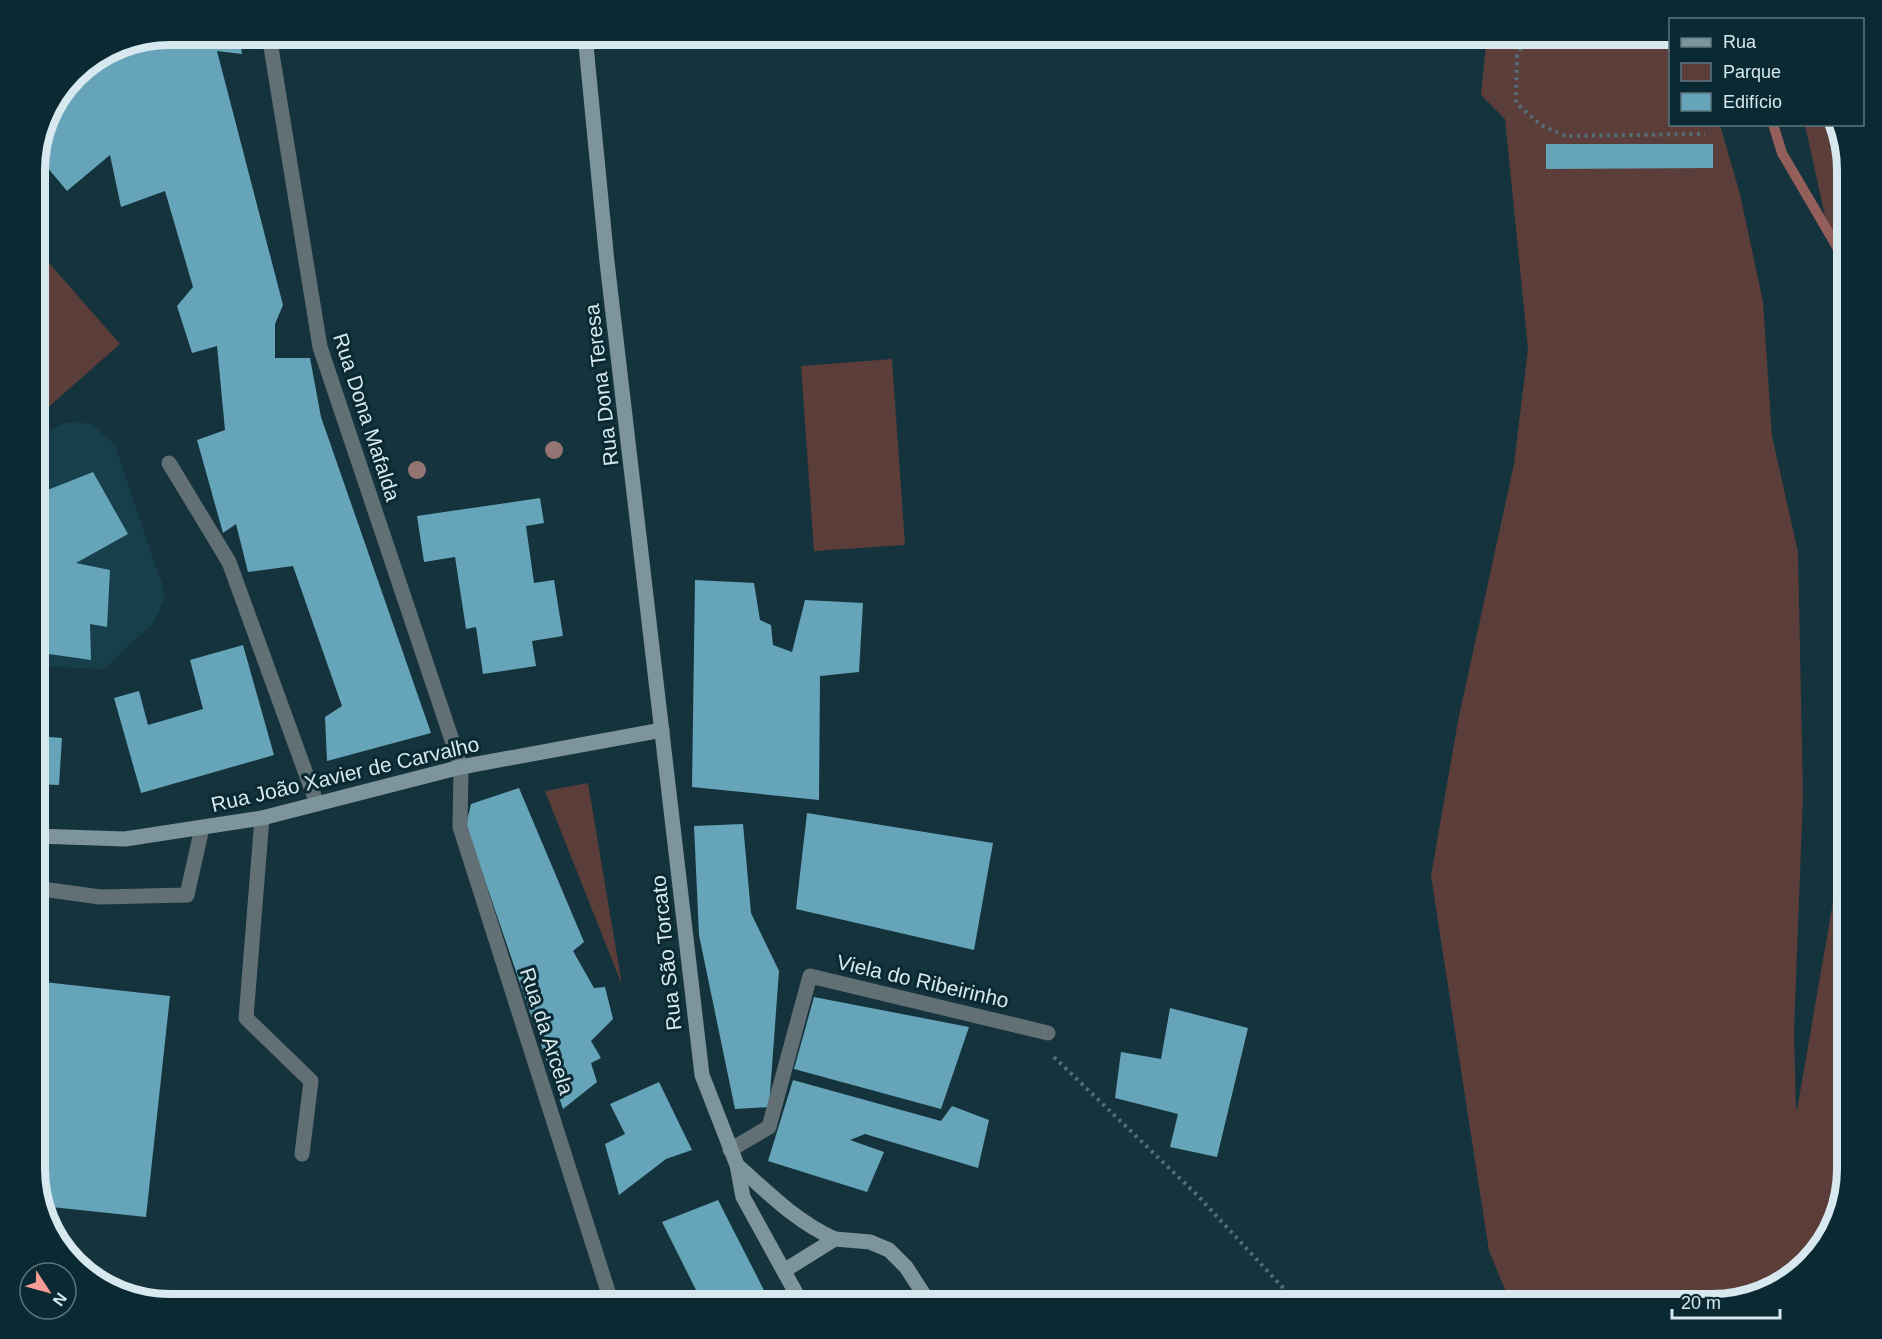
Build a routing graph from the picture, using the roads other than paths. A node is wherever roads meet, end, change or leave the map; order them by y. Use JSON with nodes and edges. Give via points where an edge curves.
{"nodes":[{"id":1,"x":271,"y":45,"type":"edge"},
{"id":2,"x":586,"y":45,"type":"edge"},
{"id":3,"x":169,"y":463,"type":"dead end"},
{"id":4,"x":662,"y":730,"type":"junction"},
{"id":5,"x":462,"y":767,"type":"junction"},
{"id":6,"x":317,"y":804,"type":"junction"},
{"id":7,"x":262,"y":818,"type":"junction"},
{"id":8,"x":202,"y":828,"type":"junction"},
{"id":9,"x":45,"y":836,"type":"edge"},
{"id":10,"x":45,"y":889,"type":"edge"},
{"id":11,"x":1048,"y":1033,"type":"dead end"},
{"id":12,"x":730,"y":1150,"type":"junction"},
{"id":13,"x":302,"y":1154,"type":"dead end"},
{"id":14,"x":737,"y":1166,"type":"junction"},
{"id":15,"x":835,"y":1239,"type":"junction"},
{"id":16,"x":785,"y":1270,"type":"junction"},
{"id":17,"x":609,"y":1294,"type":"edge"},
{"id":18,"x":797,"y":1294,"type":"edge"},
{"id":19,"x":923,"y":1294,"type":"edge"}],
"edges":[{"from":1,"to":5,"type":"street","name":"Rua Dona Mafalda","via":[[320,347]]},
{"from":2,"to":4,"type":"street","name":"Rua Dona Teresa","via":[[607,262]]},
{"from":3,"to":6,"type":"street","via":[[229,562]]},
{"from":4,"to":5,"type":"street","name":"Rua João Xavier de Carvalho"},
{"from":4,"to":12,"type":"street","name":"Rua São Torcato","via":[[702,1076]]},
{"from":5,"to":6,"type":"street","name":"Rua João Xavier de Carvalho"},
{"from":5,"to":17,"type":"street","name":"Rua da Arcela","via":[[460,827]]},
{"from":6,"to":7,"type":"street","name":"Rua João Xavier de Carvalho"},
{"from":7,"to":8,"type":"street","name":"Rua João Xavier de Carvalho"},
{"from":7,"to":13,"type":"street","via":[[246,1017],[312,1081]]},
{"from":8,"to":9,"type":"street","name":"Rua João Xavier de Carvalho","via":[[125,839]]},
{"from":8,"to":10,"type":"street","via":[[187,895],[100,897]]},
{"from":11,"to":12,"type":"street","name":"Viela do Ribeirinho","via":[[810,976],[770,1126]]},
{"from":12,"to":14,"type":"street","name":"Rua São Torcato"},
{"from":14,"to":15,"type":"street","name":"Rua São Torcato","via":[[792,1215]]},
{"from":14,"to":16,"type":"street","name":"Rua São Torcato","via":[[743,1197]]},
{"from":15,"to":16,"type":"street"},
{"from":15,"to":19,"type":"street","via":[[870,1242],[889,1250],[906,1267]]},
{"from":16,"to":18,"type":"street","name":"Rua São Torcato"}]}
